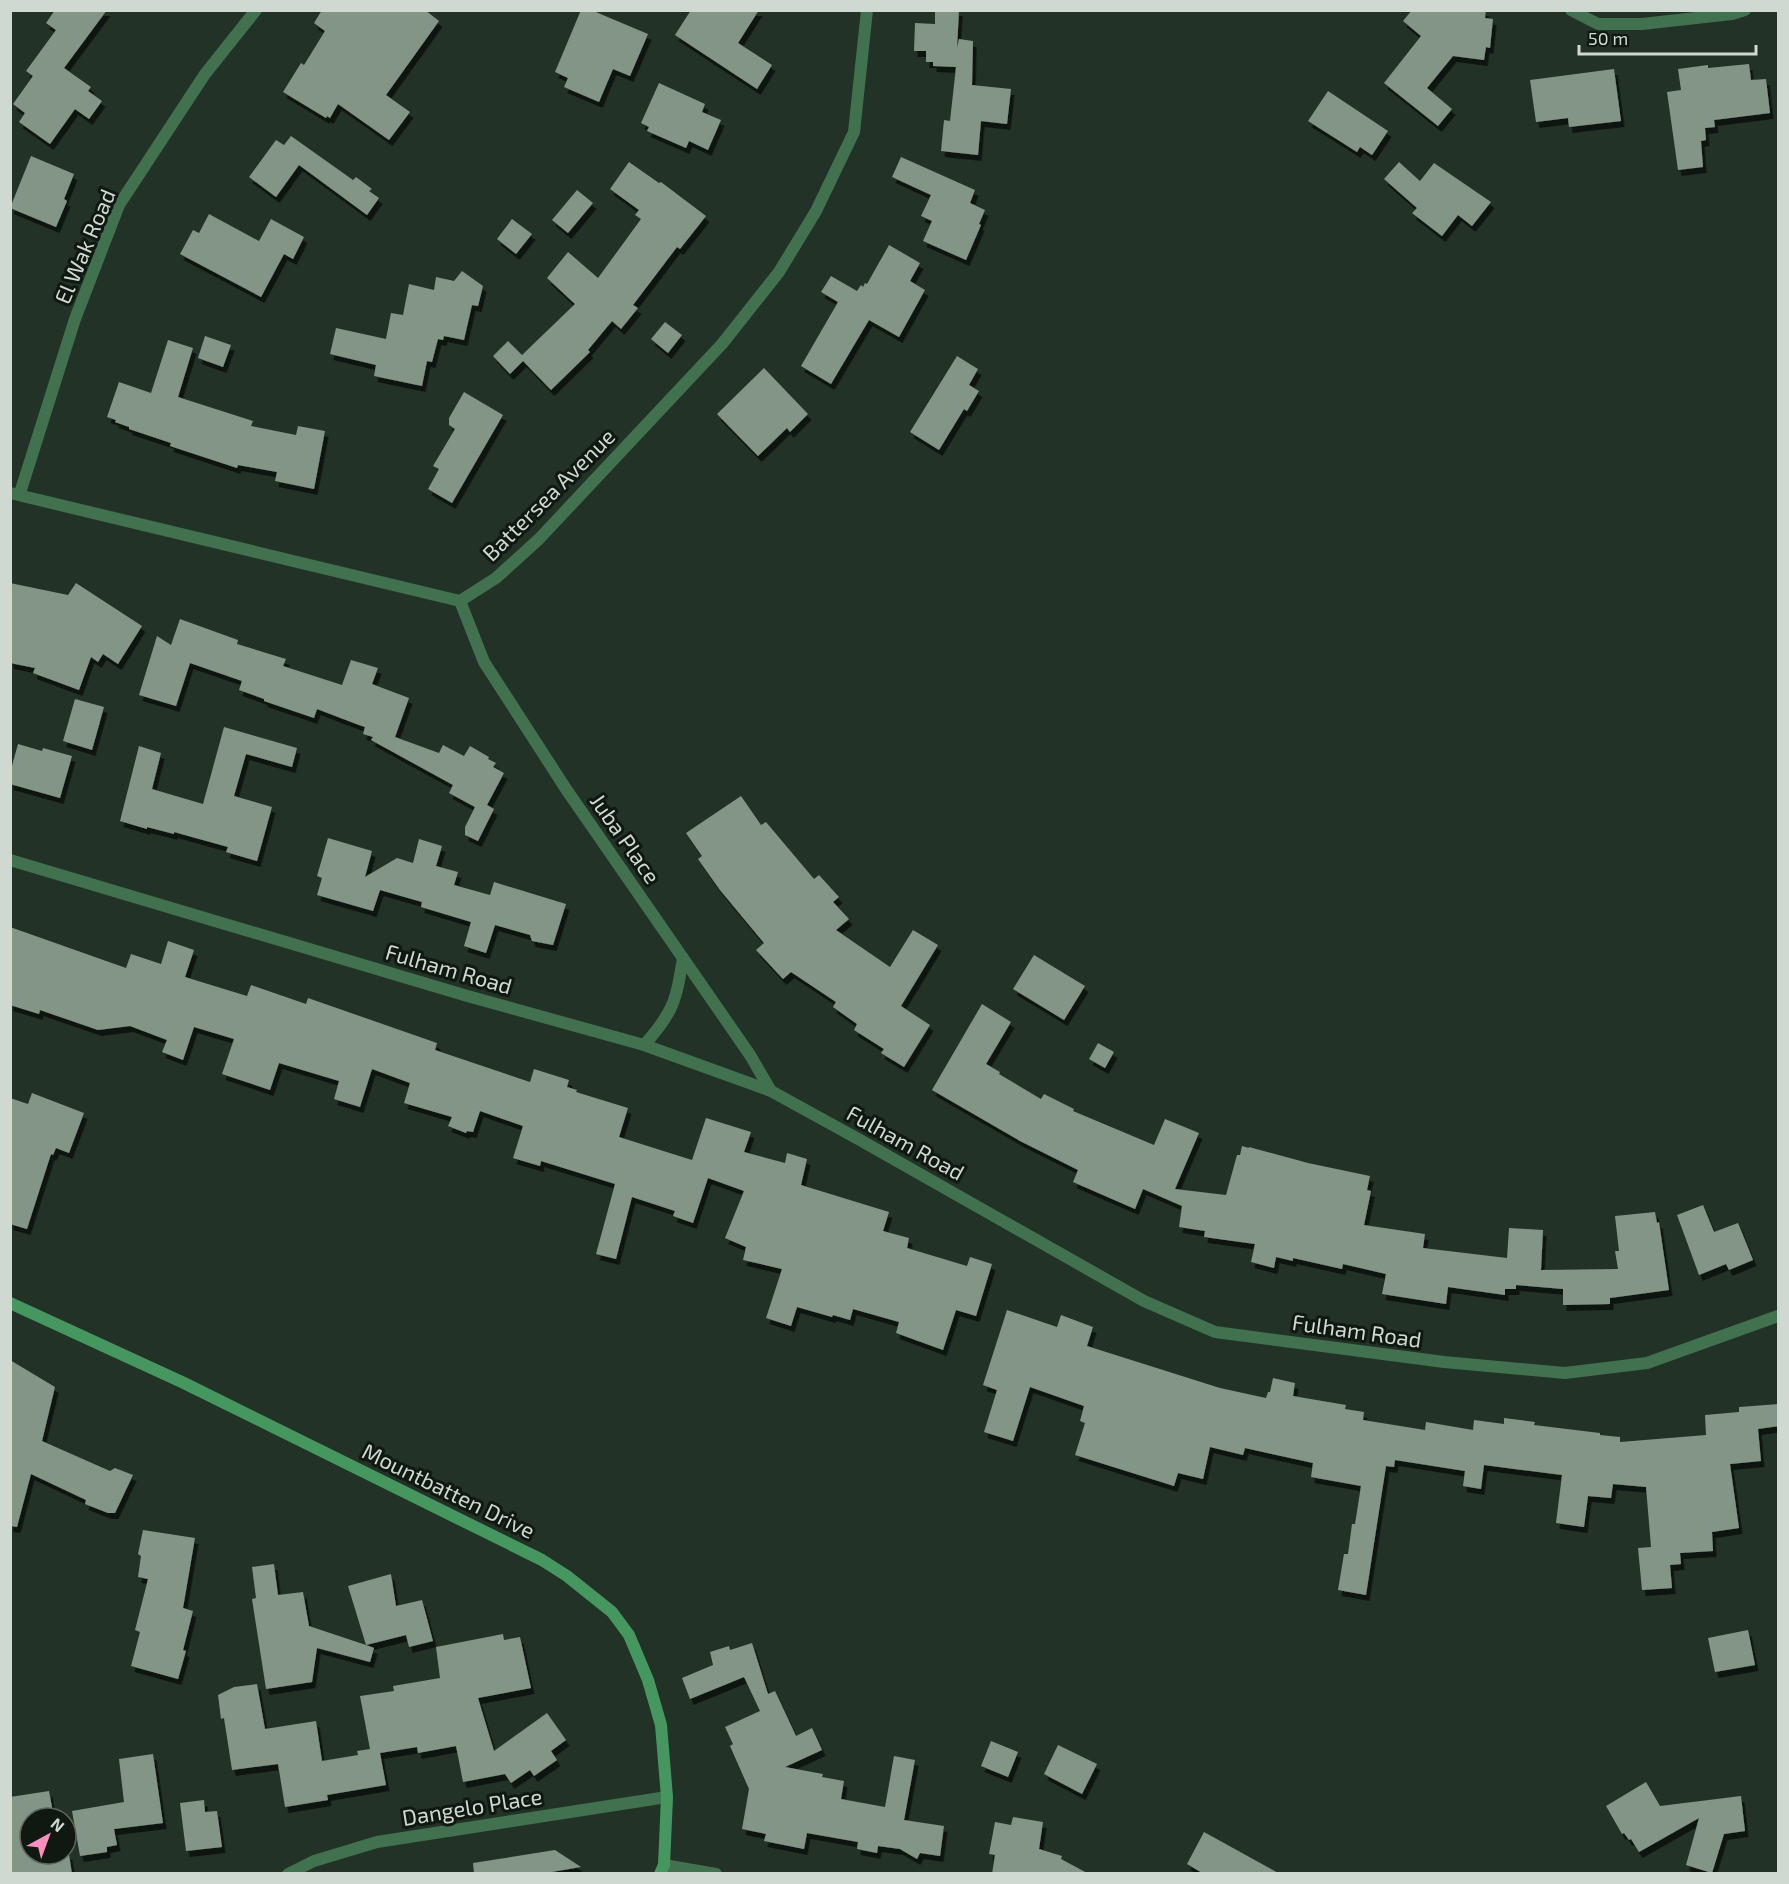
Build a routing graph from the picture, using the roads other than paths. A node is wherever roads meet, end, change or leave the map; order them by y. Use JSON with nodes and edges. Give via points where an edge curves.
{"nodes":[{"id":1,"x":256,"y":10,"type":"edge"},
{"id":2,"x":867,"y":10,"type":"edge"},
{"id":3,"x":1571,"y":10,"type":"edge"},
{"id":4,"x":1745,"y":10,"type":"edge"},
{"id":5,"x":15,"y":493,"type":"edge"},
{"id":6,"x":460,"y":601,"type":"junction"},
{"id":7,"x":10,"y":860,"type":"edge"},
{"id":8,"x":683,"y":958,"type":"junction"},
{"id":9,"x":644,"y":1045,"type":"junction"},
{"id":10,"x":771,"y":1091,"type":"junction"},
{"id":11,"x":10,"y":1303,"type":"edge"},
{"id":12,"x":1779,"y":1316,"type":"edge"},
{"id":13,"x":667,"y":1797,"type":"junction"},
{"id":14,"x":662,"y":1869,"type":"edge"},
{"id":15,"x":288,"y":1874,"type":"edge"},
{"id":16,"x":716,"y":1874,"type":"edge"}],
"edges":[{"from":1,"to":5,"type":"street","name":"El Wak Road","via":[[205,74],[119,205]]},
{"from":2,"to":6,"type":"street","name":"Battersea Avenue","via":[[854,132],[816,211],[778,272],[722,344],[539,539],[496,578]]},
{"from":3,"to":4,"type":"street","via":[[1598,24],[1642,24]]},
{"from":5,"to":6,"type":"street"},
{"from":6,"to":8,"type":"street","name":"Juba Place","via":[[484,662]]},
{"from":7,"to":9,"type":"street","name":"Fulham Road"},
{"from":8,"to":9,"type":"street","via":[[669,1015]]},
{"from":8,"to":10,"type":"street","name":"Juba Place"},
{"from":9,"to":10,"type":"street","name":"Fulham Road"},
{"from":10,"to":12,"type":"street","name":"Fulham Road","via":[[1144,1301],[1215,1332],[1444,1362],[1565,1373],[1647,1363]]},
{"from":11,"to":13,"type":"main road","name":"Mountbatten Drive","via":[[184,1383],[542,1560],[567,1576],[612,1612],[629,1635],[661,1725]]},
{"from":13,"to":14,"type":"main road","name":"Mountbatten Drive"},
{"from":13,"to":15,"type":"street","name":"Dangelo Place","via":[[377,1842],[314,1861]]},
{"from":14,"to":16,"type":"street"}]}
